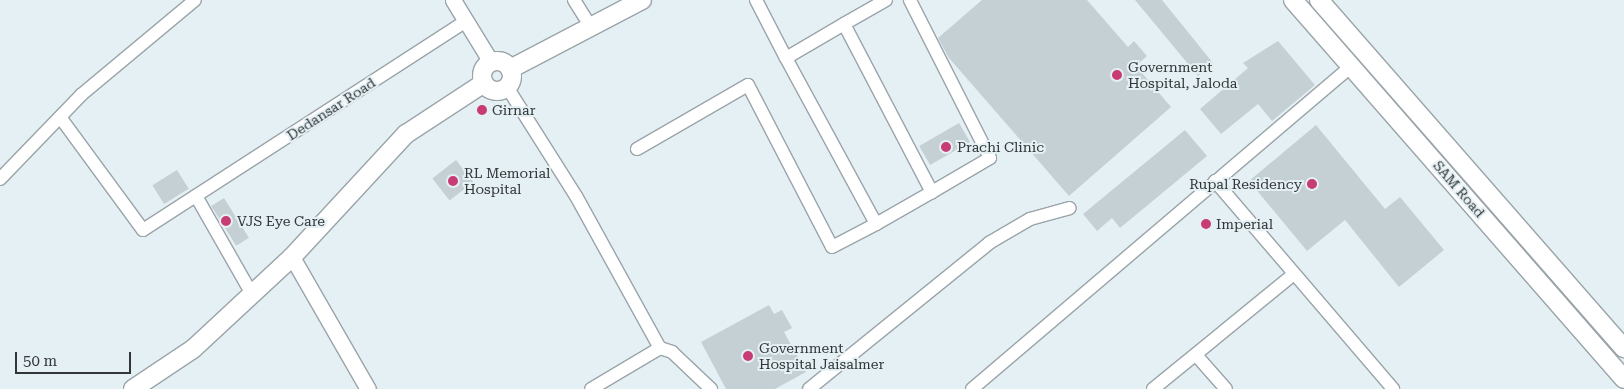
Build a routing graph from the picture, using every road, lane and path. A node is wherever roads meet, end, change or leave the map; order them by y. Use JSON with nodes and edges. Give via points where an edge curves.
{"nodes":[{"id":1,"x":195,"y":0,"type":"edge"},
{"id":2,"x":453,"y":0,"type":"edge"},
{"id":3,"x":574,"y":0,"type":"edge"},
{"id":4,"x":642,"y":0,"type":"edge"},
{"id":5,"x":756,"y":0,"type":"edge"},
{"id":6,"x":886,"y":0,"type":"edge"},
{"id":7,"x":910,"y":0,"type":"edge"},
{"id":8,"x":1293,"y":0,"type":"edge"},
{"id":9,"x":1319,"y":0,"type":"edge"},
{"id":10,"x":466,"y":21,"type":"junction"},
{"id":11,"x":844,"y":24,"type":"junction"},
{"id":12,"x":592,"y":27,"type":"junction"},
{"id":13,"x":786,"y":58,"type":"junction"},
{"id":14,"x":491,"y":62,"type":"junction"},
{"id":15,"x":1351,"y":67,"type":"junction"},
{"id":16,"x":510,"y":69,"type":"junction"},
{"id":17,"x":484,"y":83,"type":"junction"},
{"id":18,"x":507,"y":87,"type":"junction"},
{"id":19,"x":60,"y":117,"type":"junction"},
{"id":20,"x":638,"y":149,"type":"dead end"},
{"id":21,"x":0,"y":178,"type":"edge"},
{"id":22,"x":1215,"y":181,"type":"junction"},
{"id":23,"x":932,"y":192,"type":"junction"},
{"id":24,"x":196,"y":196,"type":"junction"},
{"id":25,"x":1070,"y":208,"type":"dead end"},
{"id":26,"x":876,"y":224,"type":"junction"},
{"id":27,"x":292,"y":257,"type":"junction"},
{"id":28,"x":1294,"y":274,"type":"junction"},
{"id":29,"x":252,"y":294,"type":"junction"},
{"id":30,"x":660,"y":348,"type":"junction"},
{"id":31,"x":1624,"y":348,"type":"edge"},
{"id":32,"x":1196,"y":354,"type":"junction"},
{"id":33,"x":1624,"y":379,"type":"edge"},
{"id":34,"x":981,"y":386,"type":"edge"},
{"id":35,"x":133,"y":389,"type":"edge"},
{"id":36,"x":368,"y":389,"type":"edge"},
{"id":37,"x":591,"y":389,"type":"edge"},
{"id":38,"x":710,"y":389,"type":"edge"},
{"id":39,"x":809,"y":389,"type":"edge"},
{"id":40,"x":1153,"y":389,"type":"edge"},
{"id":41,"x":1226,"y":389,"type":"edge"},
{"id":42,"x":1393,"y":389,"type":"edge"}],
"edges":[{"from":1,"to":19,"type":"street"},
{"from":2,"to":10,"type":"street"},
{"from":3,"to":12,"type":"street"},
{"from":4,"to":12,"type":"main road"},
{"from":5,"to":13,"type":"street"},
{"from":6,"to":11,"type":"street"},
{"from":7,"to":23,"type":"street","via":[[990,158]]},
{"from":8,"to":15,"type":"main road","name":"SAM Road"},
{"from":9,"to":31,"type":"main road"},
{"from":10,"to":14,"type":"street"},
{"from":10,"to":24,"type":"street","name":"Dedansar Road"},
{"from":11,"to":13,"type":"street"},
{"from":11,"to":23,"type":"street"},
{"from":12,"to":16,"type":"main road"},
{"from":13,"to":26,"type":"street"},
{"from":14,"to":16,"type":"main road","via":[[502,62]]},
{"from":14,"to":17,"type":"main road","via":[[482,73]]},
{"from":15,"to":22,"type":"street"},
{"from":15,"to":33,"type":"main road","name":"SAM Road"},
{"from":16,"to":18,"type":"main road"},
{"from":17,"to":18,"type":"main road","via":[[494,91]]},
{"from":17,"to":27,"type":"main road","via":[[406,134]]},
{"from":18,"to":30,"type":"street","via":[[576,196]]},
{"from":19,"to":21,"type":"street"},
{"from":19,"to":24,"type":"street","name":"Dedansar Road","via":[[143,230]]},
{"from":20,"to":26,"type":"street","via":[[748,85],[832,247]]},
{"from":22,"to":28,"type":"street"},
{"from":22,"to":34,"type":"street"},
{"from":23,"to":26,"type":"street"},
{"from":24,"to":29,"type":"street"},
{"from":25,"to":39,"type":"street","via":[[1030,219],[989,243]]},
{"from":27,"to":29,"type":"main road"},
{"from":27,"to":36,"type":"street"},
{"from":28,"to":32,"type":"street"},
{"from":28,"to":42,"type":"street"},
{"from":29,"to":35,"type":"main road","via":[[193,349]]},
{"from":30,"to":37,"type":"street"},
{"from":30,"to":38,"type":"street","via":[[672,352]]},
{"from":32,"to":40,"type":"street"},
{"from":32,"to":41,"type":"street"}]}
